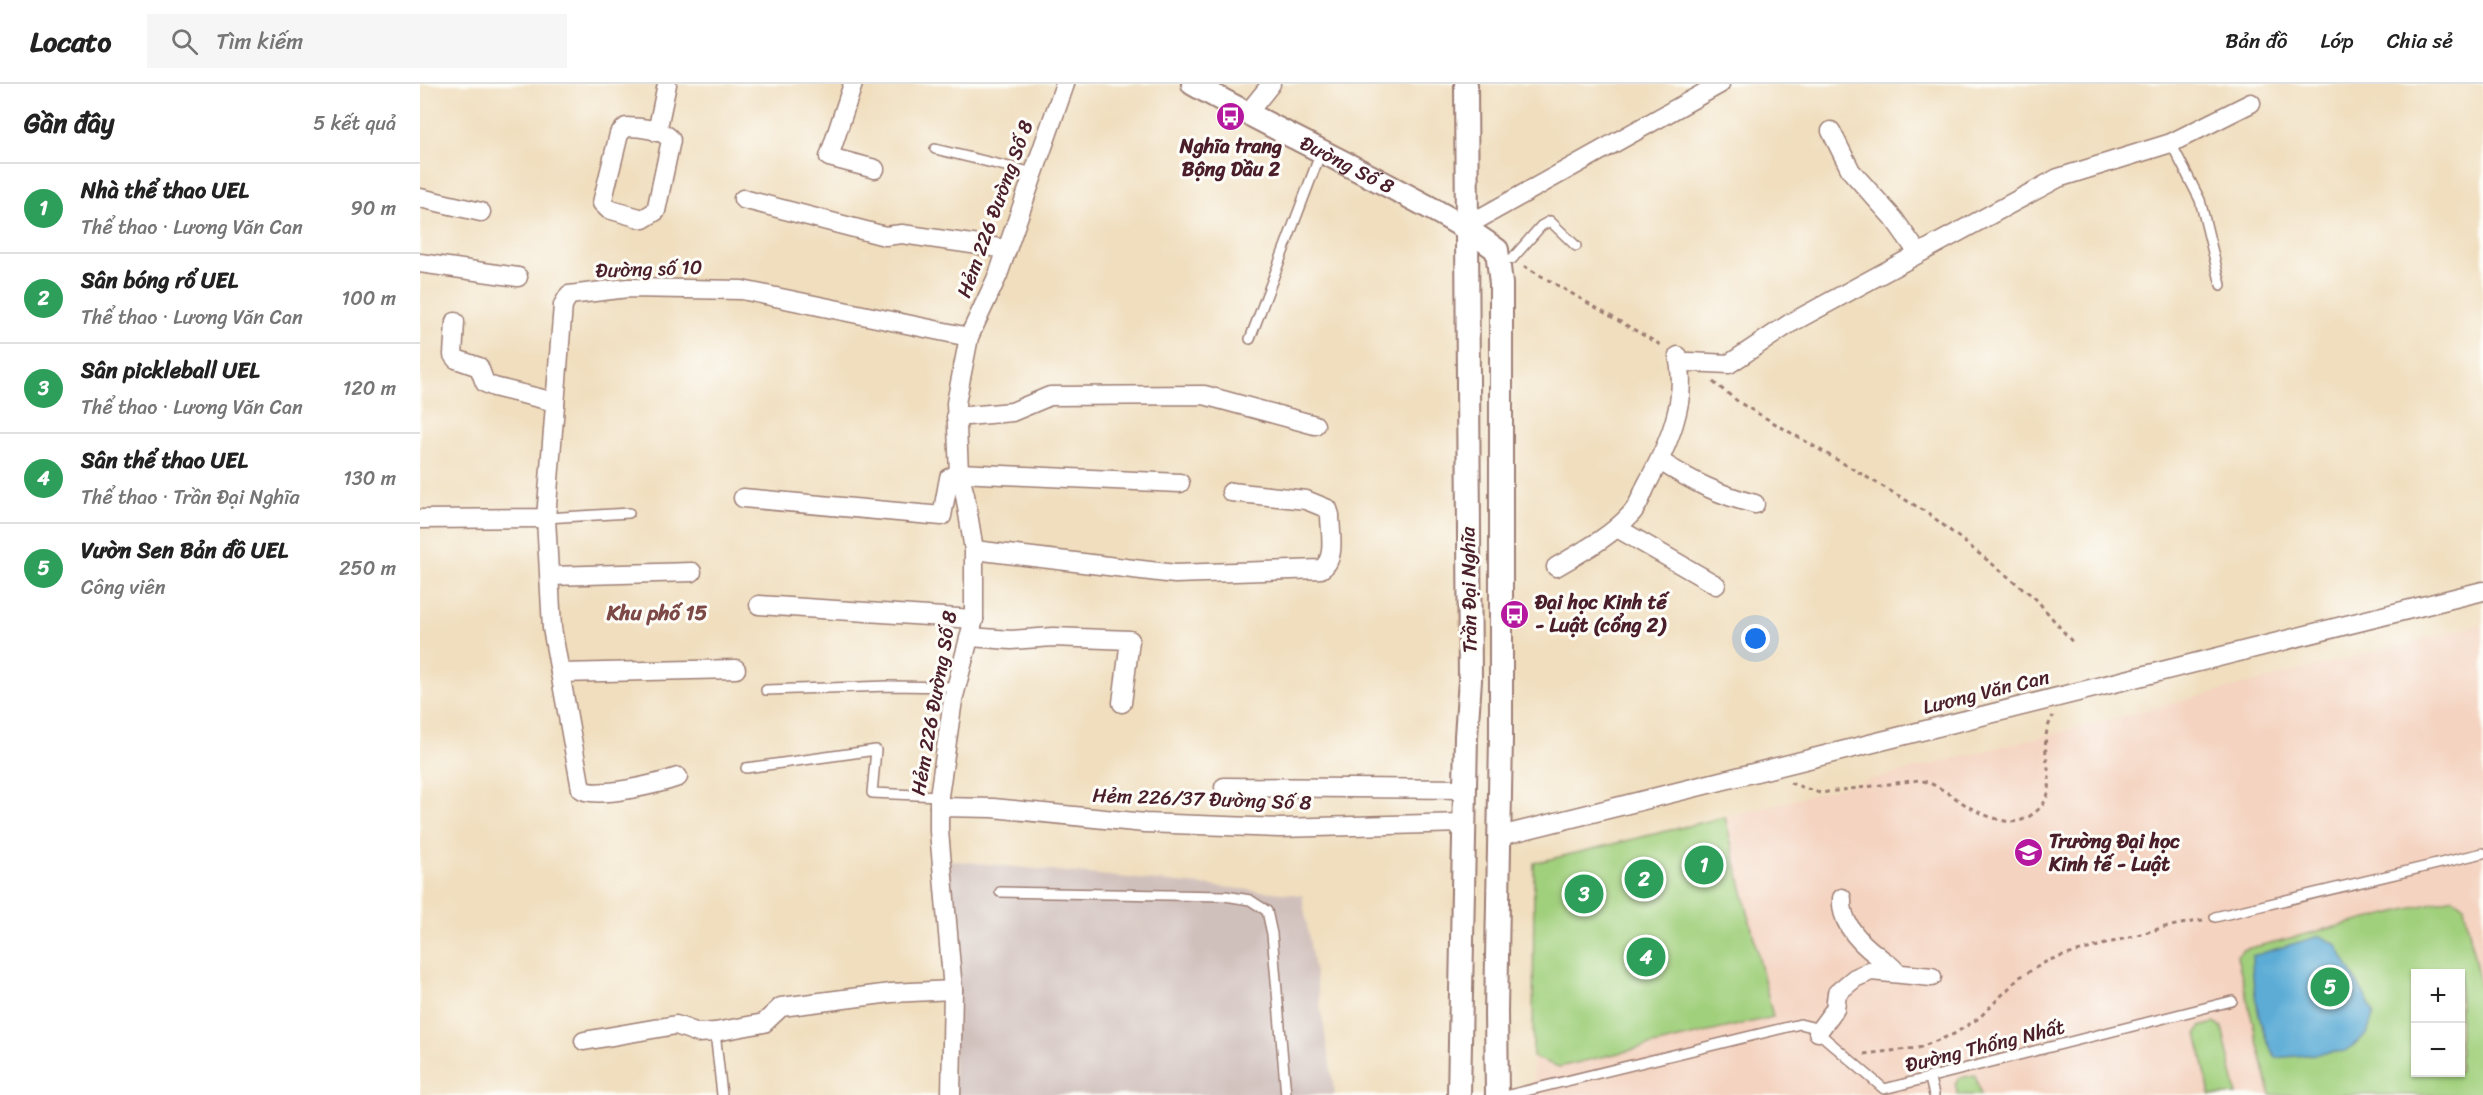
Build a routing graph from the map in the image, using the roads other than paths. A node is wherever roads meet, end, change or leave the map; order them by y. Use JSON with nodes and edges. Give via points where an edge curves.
{"nodes":[{"id":1,"x":667,"y":84,"type":"edge"},
{"id":2,"x":853,"y":84,"type":"edge"},
{"id":3,"x":1065,"y":84,"type":"edge"},
{"id":4,"x":1193,"y":84,"type":"edge"},
{"id":5,"x":1271,"y":84,"type":"edge"},
{"id":6,"x":1466,"y":84,"type":"edge"},
{"id":7,"x":1720,"y":84,"type":"edge"},
{"id":8,"x":2251,"y":103,"type":"dead end"},
{"id":9,"x":1247,"y":114,"type":"junction"},
{"id":10,"x":1831,"y":131,"type":"dead end"},
{"id":11,"x":657,"y":132,"type":"junction"},
{"id":12,"x":2171,"y":143,"type":"junction"},
{"id":13,"x":935,"y":148,"type":"dead end"},
{"id":14,"x":1322,"y":150,"type":"junction"},
{"id":15,"x":875,"y":169,"type":"dead end"},
{"id":16,"x":1034,"y":173,"type":"junction"},
{"id":17,"x":420,"y":198,"type":"edge"},
{"id":18,"x":743,"y":200,"type":"dead end"},
{"id":19,"x":481,"y":212,"type":"dead end"},
{"id":20,"x":1466,"y":226,"type":"junction"},
{"id":21,"x":1576,"y":246,"type":"dead end"},
{"id":22,"x":1007,"y":249,"type":"junction"},
{"id":23,"x":1918,"y":253,"type":"junction"},
{"id":24,"x":1504,"y":254,"type":"junction"},
{"id":25,"x":420,"y":263,"type":"edge"},
{"id":26,"x":518,"y":277,"type":"dead end"},
{"id":27,"x":2222,"y":285,"type":"dead end"},
{"id":28,"x":455,"y":322,"type":"dead end"},
{"id":29,"x":969,"y":338,"type":"junction"},
{"id":30,"x":1250,"y":339,"type":"dead end"},
{"id":31,"x":555,"y":402,"type":"junction"},
{"id":32,"x":956,"y":417,"type":"junction"},
{"id":33,"x":1315,"y":425,"type":"dead end"},
{"id":34,"x":1660,"y":461,"type":"junction"},
{"id":35,"x":959,"y":473,"type":"junction"},
{"id":36,"x":1180,"y":483,"type":"dead end"},
{"id":37,"x":1231,"y":492,"type":"dead end"},
{"id":38,"x":743,"y":498,"type":"dead end"},
{"id":39,"x":1755,"y":504,"type":"dead end"},
{"id":40,"x":629,"y":513,"type":"dead end"},
{"id":41,"x":546,"y":518,"type":"junction"},
{"id":42,"x":420,"y":519,"type":"edge"},
{"id":43,"x":1617,"y":528,"type":"junction"},
{"id":44,"x":974,"y":550,"type":"junction"},
{"id":45,"x":1557,"y":567,"type":"dead end"},
{"id":46,"x":692,"y":572,"type":"dead end"},
{"id":47,"x":551,"y":576,"type":"junction"},
{"id":48,"x":1716,"y":585,"type":"dead end"},
{"id":49,"x":2483,"y":591,"type":"edge"},
{"id":50,"x":759,"y":605,"type":"dead end"},
{"id":51,"x":974,"y":619,"type":"junction"},
{"id":52,"x":970,"y":637,"type":"junction"},
{"id":53,"x":736,"y":669,"type":"dead end"},
{"id":54,"x":560,"y":673,"type":"junction"},
{"id":55,"x":957,"y":687,"type":"junction"},
{"id":56,"x":766,"y":690,"type":"dead end"},
{"id":57,"x":1122,"y":703,"type":"dead end"},
{"id":58,"x":1469,"y":706,"type":"junction"},
{"id":59,"x":1502,"y":709,"type":"junction"},
{"id":60,"x":746,"y":768,"type":"dead end"},
{"id":61,"x":678,"y":777,"type":"dead end"},
{"id":62,"x":1224,"y":787,"type":"dead end"},
{"id":63,"x":1465,"y":789,"type":"junction"},
{"id":64,"x":939,"y":801,"type":"junction"},
{"id":65,"x":1464,"y":823,"type":"junction"},
{"id":66,"x":1500,"y":836,"type":"junction"},
{"id":67,"x":2483,"y":853,"type":"edge"},
{"id":68,"x":1000,"y":892,"type":"dead end"},
{"id":69,"x":1842,"y":898,"type":"dead end"},
{"id":70,"x":2215,"y":917,"type":"road end"},
{"id":71,"x":1897,"y":973,"type":"junction"},
{"id":72,"x":1932,"y":977,"type":"dead end"},
{"id":73,"x":953,"y":990,"type":"junction"},
{"id":74,"x":2232,"y":1001,"type":"dead end"},
{"id":75,"x":715,"y":1032,"type":"junction"},
{"id":76,"x":1818,"y":1032,"type":"junction"},
{"id":77,"x":584,"y":1041,"type":"dead end"},
{"id":78,"x":1930,"y":1079,"type":"junction"},
{"id":79,"x":1558,"y":1083,"type":"junction"},
{"id":80,"x":1897,"y":1091,"type":"edge"},
{"id":81,"x":722,"y":1095,"type":"edge"},
{"id":82,"x":951,"y":1095,"type":"edge"},
{"id":83,"x":1286,"y":1095,"type":"edge"},
{"id":84,"x":1459,"y":1095,"type":"edge"},
{"id":85,"x":1497,"y":1095,"type":"edge"},
{"id":86,"x":1509,"y":1095,"type":"edge"},
{"id":87,"x":1558,"y":1095,"type":"edge"},
{"id":88,"x":1934,"y":1095,"type":"edge"}],
"edges":[{"from":1,"to":11,"type":"street"},
{"from":2,"to":15,"type":"street","via":[[829,157]]},
{"from":3,"to":16,"type":"street","name":"Hẻm 226 Đường Số 8"},
{"from":4,"to":9,"type":"street","name":"Đường Số 8"},
{"from":5,"to":9,"type":"street"},
{"from":6,"to":20,"type":"street","name":"Trần Đại Nghĩa"},
{"from":7,"to":20,"type":"street"},
{"from":8,"to":12,"type":"street"},
{"from":9,"to":14,"type":"street","name":"Đường Số 8"},
{"from":10,"to":23,"type":"street","via":[[1851,171]]},
{"from":11,"to":11,"type":"street","via":[[668,135],[670,140],[656,211],[643,219],[608,209],[602,197],[620,131],[634,127]]},
{"from":12,"to":23,"type":"street","via":[[2058,178]]},
{"from":12,"to":27,"type":"lane","via":[[2200,200]]},
{"from":13,"to":16,"type":"lane"},
{"from":14,"to":20,"type":"street","name":"Đường Số 8"},
{"from":14,"to":30,"type":"lane"},
{"from":16,"to":22,"type":"street","name":"Hẻm 226 Đường Số 8"},
{"from":17,"to":19,"type":"street"},
{"from":18,"to":22,"type":"street","via":[[885,236],[902,234]]},
{"from":20,"to":24,"type":"street","name":"Đường Số 8"},
{"from":20,"to":58,"type":"street","name":"Trần Đại Nghĩa"},
{"from":21,"to":24,"type":"lane","via":[[1550,221]]},
{"from":22,"to":29,"type":"street","name":"Hẻm 226 Đường Số 8"},
{"from":23,"to":34,"type":"street","via":[[1789,324],[1729,364],[1683,359],[1681,390],[1669,443]]},
{"from":24,"to":59,"type":"street","name":"Trần Đại Nghĩa"},
{"from":25,"to":26,"type":"street"},
{"from":28,"to":31,"type":"street","via":[[456,359],[479,367],[485,382],[494,387]]},
{"from":29,"to":31,"type":"street","name":"Đường số 10","via":[[742,290],[628,288],[569,295],[563,305]]},
{"from":29,"to":32,"type":"street","name":"Hẻm 226 Đường Số 8"},
{"from":31,"to":41,"type":"street","name":"Đường số 10"},
{"from":32,"to":33,"type":"street","via":[[1012,412],[1050,396],[1204,395]]},
{"from":32,"to":35,"type":"street","name":"Hẻm 226 Đường Số 8"},
{"from":34,"to":39,"type":"street","via":[[1724,496]]},
{"from":34,"to":43,"type":"street","via":[[1633,513]]},
{"from":35,"to":36,"type":"street"},
{"from":35,"to":38,"type":"street","via":[[949,478],[942,516]]},
{"from":35,"to":44,"type":"street","name":"Hẻm 226 Đường Số 8"},
{"from":37,"to":44,"type":"street","via":[[1306,500],[1328,509],[1327,565],[1321,569],[1175,574]]},
{"from":40,"to":41,"type":"lane"},
{"from":41,"to":42,"type":"street"},
{"from":41,"to":47,"type":"street","name":"Đường số 10"},
{"from":43,"to":45,"type":"street"},
{"from":43,"to":48,"type":"street"},
{"from":44,"to":51,"type":"street","name":"Hẻm 226 Đường Số 8"},
{"from":46,"to":47,"type":"street"},
{"from":47,"to":54,"type":"street","name":"Đường số 10","via":[[552,628]]},
{"from":49,"to":66,"type":"street","name":"Lương Văn Can"},
{"from":50,"to":51,"type":"street"},
{"from":51,"to":52,"type":"street","name":"Hẻm 226 Đường Số 8"},
{"from":52,"to":55,"type":"street","name":"Hẻm 226 Đường Số 8"},
{"from":52,"to":57,"type":"street","via":[[1130,640]]},
{"from":53,"to":54,"type":"street"},
{"from":54,"to":61,"type":"street","name":"Đường số 10","via":[[583,792],[634,788]]},
{"from":55,"to":56,"type":"lane"},
{"from":55,"to":64,"type":"street","name":"Hẻm 226 Đường Số 8"},
{"from":58,"to":59,"type":"street"},
{"from":58,"to":63,"type":"street","name":"Trần Đại Nghĩa"},
{"from":59,"to":66,"type":"street","name":"Trần Đại Nghĩa"},
{"from":60,"to":64,"type":"lane","via":[[876,750],[872,793]]},
{"from":62,"to":63,"type":"street"},
{"from":63,"to":65,"type":"street","name":"Trần Đại Nghĩa"},
{"from":64,"to":65,"type":"street","name":"Hẻm 226/37 Đường Số 8","via":[[1145,823],[1280,828]]},
{"from":64,"to":73,"type":"street","name":"Hẻm 226 Đường Số 8"},
{"from":65,"to":84,"type":"street","name":"Trần Đại Nghĩa"},
{"from":66,"to":85,"type":"street","name":"Trần Đại Nghĩa"},
{"from":67,"to":70,"type":"lane"},
{"from":68,"to":83,"type":"lane","via":[[1225,896],[1250,900],[1267,911]]},
{"from":69,"to":71,"type":"street","via":[[1842,911],[1851,929]]},
{"from":71,"to":72,"type":"street"},
{"from":71,"to":76,"type":"street","via":[[1871,970],[1855,978],[1837,993],[1835,1008]]},
{"from":73,"to":75,"type":"street","via":[[891,993],[781,1007],[764,1023]]},
{"from":73,"to":82,"type":"street","name":"Hẻm 226 Đường Số 8"},
{"from":74,"to":78,"type":"lane","name":"Đường Thống Nhất"},
{"from":75,"to":77,"type":"street","via":[[698,1033],[676,1025]]},
{"from":75,"to":81,"type":"lane"},
{"from":76,"to":79,"type":"lane","name":"Đường Thống Nhất","via":[[1800,1024]]},
{"from":76,"to":80,"type":"lane","name":"Đường Thống Nhất","via":[[1884,1089]]},
{"from":78,"to":80,"type":"lane","name":"Đường Thống Nhất"},
{"from":78,"to":88,"type":"lane"},
{"from":79,"to":86,"type":"lane","name":"Đường Thống Nhất"},
{"from":79,"to":87,"type":"lane"}]}
